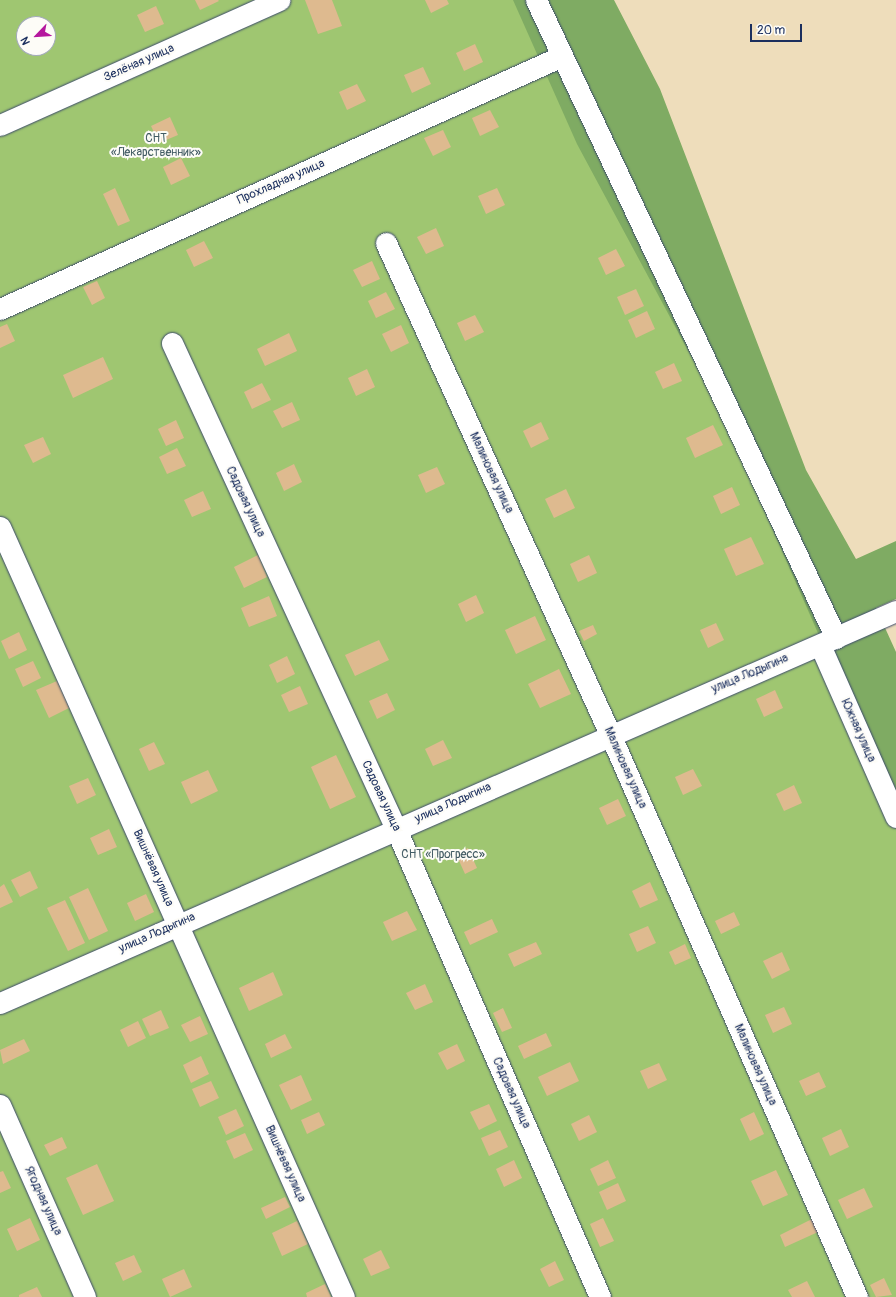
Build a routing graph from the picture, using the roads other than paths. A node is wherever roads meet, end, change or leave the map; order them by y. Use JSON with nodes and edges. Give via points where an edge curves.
{"nodes":[{"id":1,"x":279,"y":0,"type":"edge"},
{"id":2,"x":536,"y":0,"type":"edge"},
{"id":3,"x":562,"y":56,"type":"junction"},
{"id":4,"x":0,"y":125,"type":"edge"},
{"id":5,"x":386,"y":243,"type":"dead end"},
{"id":6,"x":0,"y":309,"type":"edge"},
{"id":7,"x":172,"y":343,"type":"dead end"},
{"id":8,"x":0,"y":527,"type":"edge"},
{"id":9,"x":896,"y":611,"type":"edge"},
{"id":10,"x":828,"y":641,"type":"junction"},
{"id":11,"x":610,"y":734,"type":"junction"},
{"id":12,"x":896,"y":817,"type":"edge"},
{"id":13,"x":396,"y":829,"type":"junction"},
{"id":14,"x":178,"y":924,"type":"junction"},
{"id":15,"x":0,"y":1003,"type":"edge"},
{"id":16,"x":0,"y":1105,"type":"edge"},
{"id":17,"x":85,"y":1297,"type":"edge"},
{"id":18,"x":344,"y":1297,"type":"edge"},
{"id":19,"x":600,"y":1297,"type":"edge"},
{"id":20,"x":857,"y":1297,"type":"edge"}],
"edges":[{"from":1,"to":4,"type":"street","name":"Зелёная улица"},
{"from":2,"to":3,"type":"street","name":"Южная улица"},
{"from":3,"to":6,"type":"street","name":"Прохладная улица"},
{"from":3,"to":10,"type":"street","name":"Южная улица"},
{"from":5,"to":11,"type":"street","name":"Малиновая улица"},
{"from":7,"to":13,"type":"street","name":"Садовая улица"},
{"from":8,"to":14,"type":"street","name":"Вишнёвая улица"},
{"from":9,"to":10,"type":"street","name":"улица Лодыгина"},
{"from":10,"to":11,"type":"street","name":"улица Лодыгина"},
{"from":10,"to":12,"type":"street","name":"Южная улица"},
{"from":11,"to":13,"type":"street","name":"улица Лодыгина"},
{"from":11,"to":20,"type":"street","name":"Малиновая улица"},
{"from":13,"to":14,"type":"street","name":"улица Лодыгина"},
{"from":13,"to":19,"type":"street","name":"Садовая улица"},
{"from":14,"to":15,"type":"street","name":"улица Лодыгина"},
{"from":14,"to":18,"type":"street","name":"Вишнёвая улица"},
{"from":16,"to":17,"type":"street","name":"Ягодная улица"}]}
